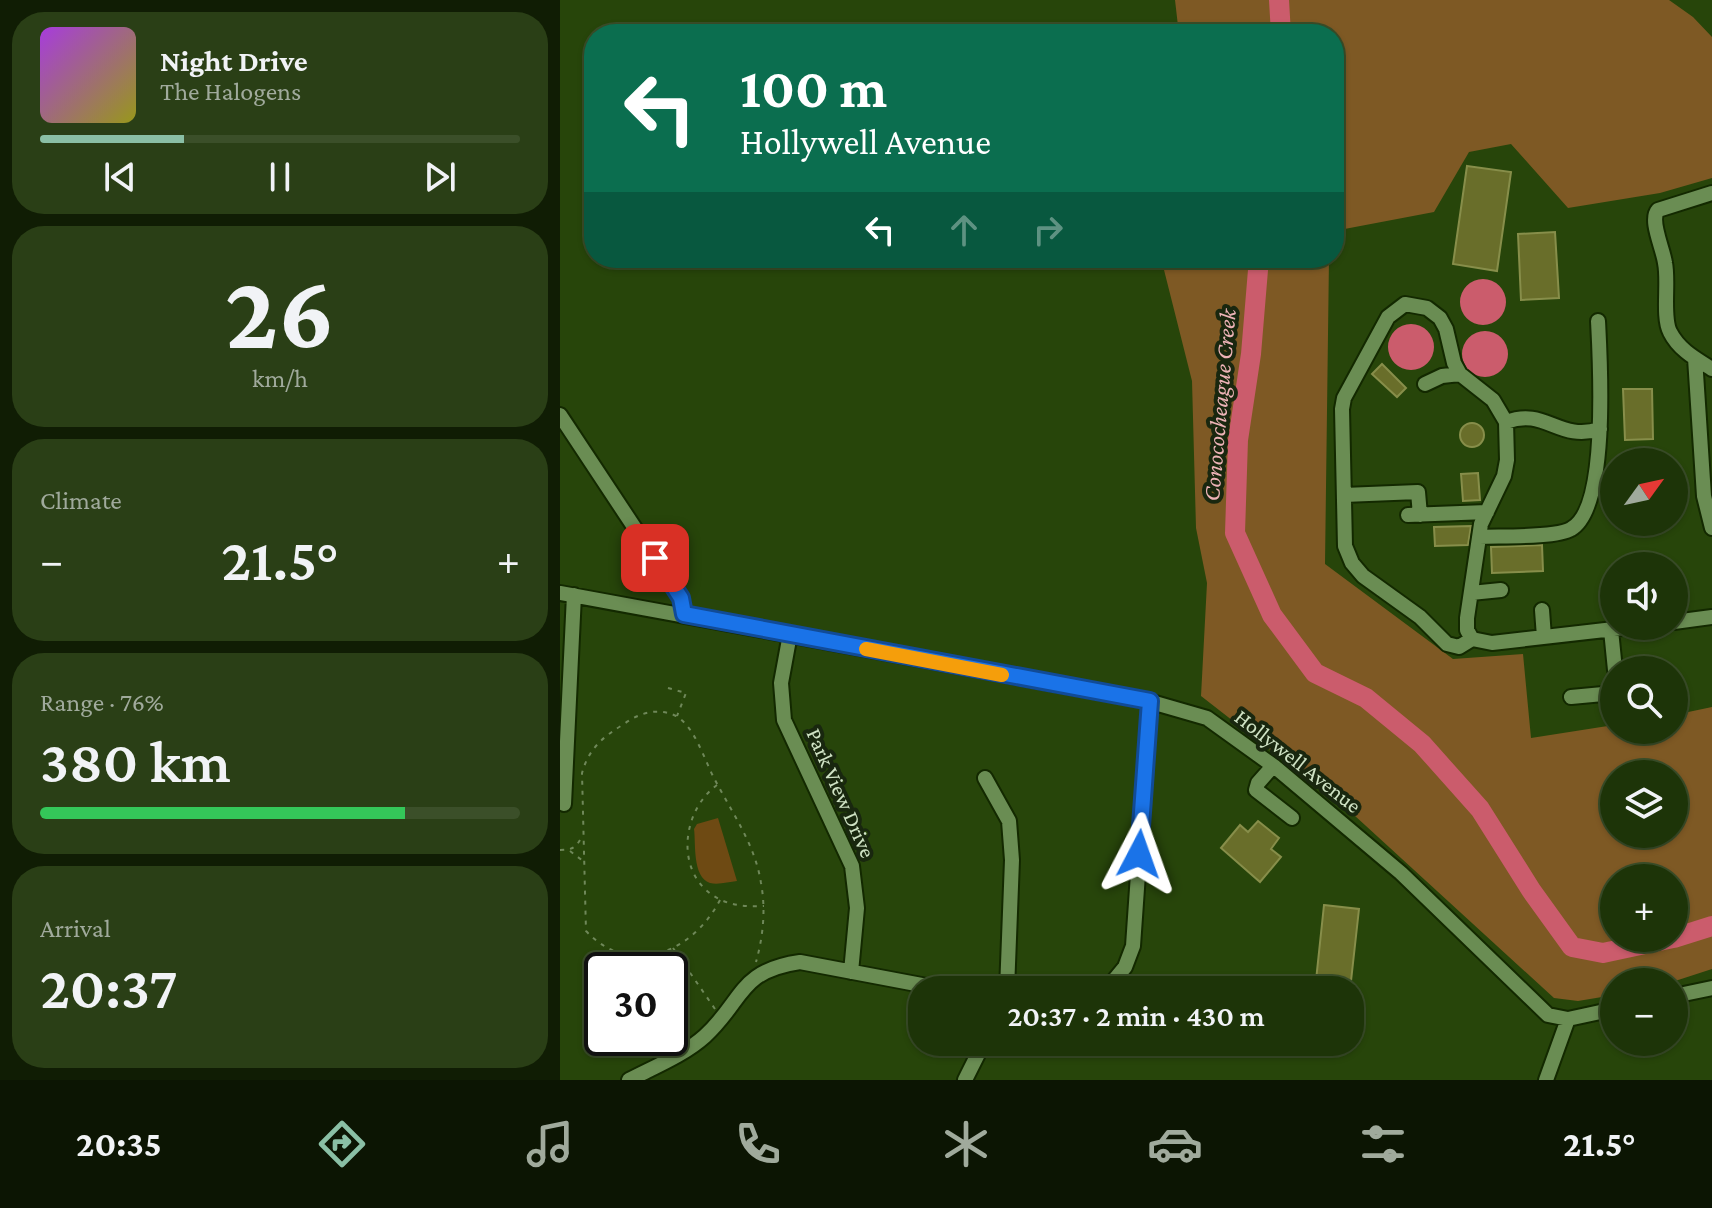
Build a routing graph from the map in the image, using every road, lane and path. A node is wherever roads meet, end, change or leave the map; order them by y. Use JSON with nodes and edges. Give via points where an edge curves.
{"nodes":[{"id":1,"x":1712,"y":193,"type":"edge"},
{"id":2,"x":1598,"y":321,"type":"dead end"},
{"id":3,"x":1695,"y":358,"type":"junction"},
{"id":4,"x":1712,"y":369,"type":"edge"},
{"id":5,"x":1460,"y":374,"type":"junction"},
{"id":6,"x":1425,"y":384,"type":"dead end"},
{"id":7,"x":560,"y":415,"type":"edge"},
{"id":8,"x":1506,"y":422,"type":"junction"},
{"id":9,"x":1600,"y":429,"type":"junction"},
{"id":10,"x":1344,"y":495,"type":"junction"},
{"id":11,"x":1487,"y":512,"type":"junction"},
{"id":12,"x":1712,"y":528,"type":"edge"},
{"id":13,"x":1480,"y":537,"type":"junction"},
{"id":14,"x":1501,"y":590,"type":"dead end"},
{"id":15,"x":1471,"y":593,"type":"junction"},
{"id":16,"x":567,"y":594,"type":"edge"},
{"id":17,"x":1542,"y":610,"type":"dead end"},
{"id":18,"x":684,"y":614,"type":"junction"},
{"id":19,"x":1712,"y":617,"type":"edge"},
{"id":20,"x":1688,"y":620,"type":"edge"},
{"id":21,"x":1600,"y":631,"type":"edge"},
{"id":22,"x":790,"y":634,"type":"junction"},
{"id":23,"x":1544,"y":637,"type":"junction"},
{"id":24,"x":1472,"y":639,"type":"junction"},
{"id":25,"x":668,"y":688,"type":"dead end"},
{"id":26,"x":1600,"y":694,"type":"edge"},
{"id":27,"x":1571,"y":697,"type":"dead end"},
{"id":28,"x":1150,"y":701,"type":"junction"},
{"id":29,"x":676,"y":717,"type":"junction"},
{"id":30,"x":1273,"y":766,"type":"junction"},
{"id":31,"x":985,"y":778,"type":"dead end"},
{"id":32,"x":718,"y":785,"type":"junction"},
{"id":33,"x":564,"y":804,"type":"dead end"},
{"id":34,"x":1292,"y":818,"type":"dead end"},
{"id":35,"x":583,"y":836,"type":"junction"},
{"id":36,"x":560,"y":850,"type":"edge"},
{"id":37,"x":569,"y":850,"type":"junction"},
{"id":38,"x":583,"y":861,"type":"junction"},
{"id":39,"x":720,"y":900,"type":"junction"},
{"id":40,"x":764,"y":906,"type":"junction"},
{"id":41,"x":673,"y":947,"type":"junction"},
{"id":42,"x":851,"y":972,"type":"junction"},
{"id":43,"x":1008,"y":976,"type":"edge"},
{"id":44,"x":1118,"y":976,"type":"edge"},
{"id":45,"x":752,"y":979,"type":"junction"},
{"id":46,"x":908,"y":983,"type":"edge"},
{"id":47,"x":1712,"y":988,"type":"edge"},
{"id":48,"x":1688,"y":993,"type":"edge"},
{"id":49,"x":1600,"y":1012,"type":"edge"},
{"id":50,"x":720,"y":1017,"type":"junction"},
{"id":51,"x":1568,"y":1019,"type":"junction"},
{"id":52,"x":977,"y":1056,"type":"edge"},
{"id":53,"x":629,"y":1080,"type":"edge"},
{"id":54,"x":965,"y":1080,"type":"edge"},
{"id":55,"x":1546,"y":1080,"type":"edge"}],
"edges":[{"from":1,"to":3,"type":"street","via":[[1669,204],[1653,215],[1667,272],[1667,328]]},
{"from":2,"to":9,"type":"street"},
{"from":3,"to":4,"type":"street"},
{"from":3,"to":12,"type":"street","via":[[1704,496]]},
{"from":5,"to":6,"type":"street"},
{"from":5,"to":8,"type":"street","via":[[1493,400]]},
{"from":5,"to":10,"type":"street","via":[[1440,318],[1415,304],[1395,309],[1344,398]]},
{"from":7,"to":18,"type":"street","via":[[681,598]]},
{"from":8,"to":9,"type":"street","via":[[1529,416],[1574,433]]},
{"from":8,"to":11,"type":"street","via":[[1504,476]]},
{"from":9,"to":13,"type":"street","via":[[1581,520],[1558,533]]},
{"from":10,"to":11,"type":"street","via":[[1418,492],[1414,515]]},
{"from":10,"to":24,"type":"street","via":[[1345,546],[1363,576],[1447,644],[1459,647]]},
{"from":11,"to":13,"type":"street"},
{"from":13,"to":15,"type":"street"},
{"from":14,"to":15,"type":"street"},
{"from":15,"to":24,"type":"street","via":[[1467,630]]},
{"from":16,"to":18,"type":"street","name":"Hollywell Avenue"},
{"from":16,"to":33,"type":"street"},
{"from":17,"to":23,"type":"street"},
{"from":18,"to":22,"type":"street","name":"Hollywell Avenue"},
{"from":19,"to":20,"type":"street"},
{"from":21,"to":23,"type":"street"},
{"from":22,"to":28,"type":"street","name":"Hollywell Avenue"},
{"from":22,"to":42,"type":"street","name":"Park View Drive","via":[[781,683],[784,720],[852,866],[857,908]]},
{"from":23,"to":24,"type":"street","via":[[1492,643]]},
{"from":25,"to":29,"type":"path","via":[[686,693]]},
{"from":26,"to":27,"type":"street"},
{"from":28,"to":30,"type":"street","name":"Hollywell Avenue","via":[[1207,718]]},
{"from":28,"to":44,"type":"street","via":[[1133,946]]},
{"from":29,"to":32,"type":"path","via":[[687,725]]},
{"from":29,"to":35,"type":"path","via":[[647,712],[595,745],[582,773]]},
{"from":30,"to":34,"type":"street","via":[[1256,790]]},
{"from":30,"to":51,"type":"street","name":"Hollywell Avenue","via":[[1401,873],[1548,1015]]},
{"from":31,"to":43,"type":"street","via":[[1009,821]]},
{"from":32,"to":39,"type":"path","via":[[696,806],[686,840],[696,876]]},
{"from":32,"to":40,"type":"path","via":[[754,854]]},
{"from":35,"to":37,"type":"path"},
{"from":35,"to":38,"type":"path"},
{"from":36,"to":37,"type":"path"},
{"from":37,"to":38,"type":"path"},
{"from":38,"to":41,"type":"path","via":[[586,931],[601,946],[652,957]]},
{"from":39,"to":40,"type":"path"},
{"from":39,"to":41,"type":"path","via":[[704,926]]},
{"from":40,"to":45,"type":"path"},
{"from":41,"to":50,"type":"path"},
{"from":42,"to":45,"type":"street","via":[[800,962]]},
{"from":42,"to":46,"type":"street"},
{"from":45,"to":50,"type":"street"},
{"from":47,"to":48,"type":"street"},
{"from":49,"to":51,"type":"street"},
{"from":50,"to":53,"type":"street","via":[[690,1048]]},
{"from":51,"to":55,"type":"street"},
{"from":52,"to":54,"type":"street"}]}
